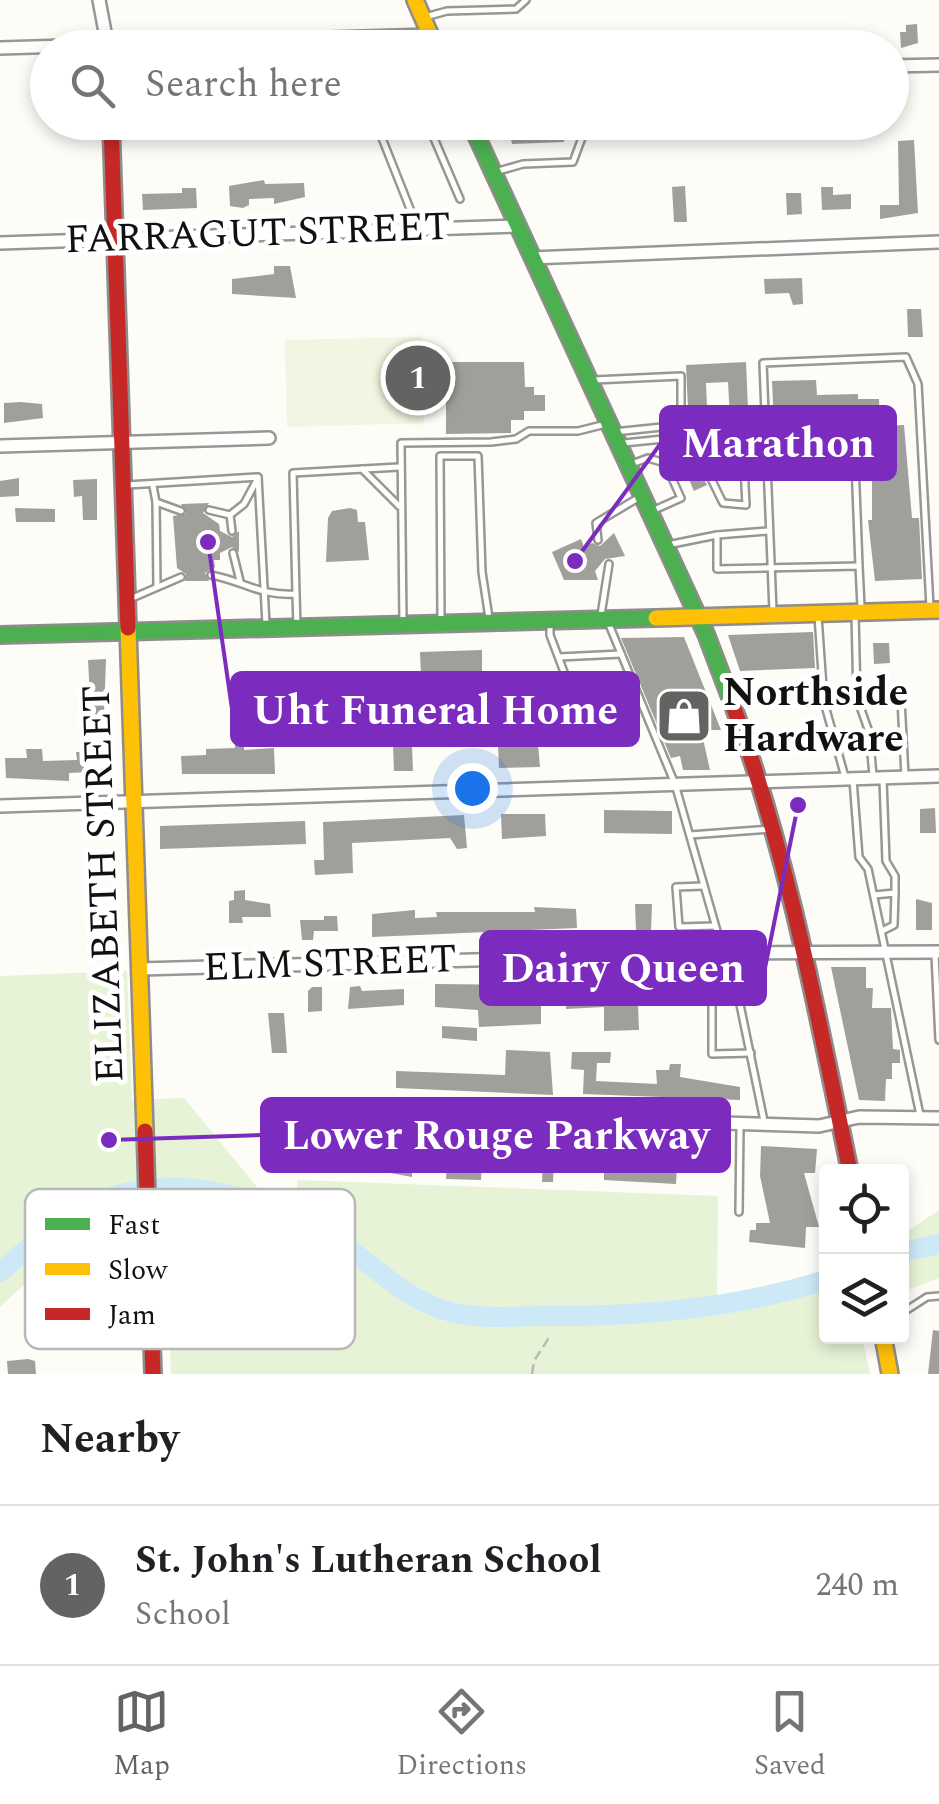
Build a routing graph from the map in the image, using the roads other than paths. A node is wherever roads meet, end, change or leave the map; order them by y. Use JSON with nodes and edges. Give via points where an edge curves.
{"nodes":[{"id":1,"x":99,"y":0,"type":"edge"},
{"id":2,"x":414,"y":0,"type":"edge"},
{"id":3,"x":526,"y":0,"type":"edge"},
{"id":4,"x":422,"y":18,"type":"junction"},
{"id":5,"x":105,"y":30,"type":"edge"},
{"id":6,"x":428,"y":30,"type":"edge"},
{"id":7,"x":30,"y":47,"type":"edge"},
{"id":8,"x":0,"y":48,"type":"edge"},
{"id":9,"x":939,"y":65,"type":"edge"},
{"id":10,"x":909,"y":66,"type":"edge"},
{"id":11,"x":112,"y":140,"type":"edge"},
{"id":12,"x":383,"y":140,"type":"edge"},
{"id":13,"x":435,"y":140,"type":"edge"},
{"id":14,"x":478,"y":140,"type":"edge"},
{"id":15,"x":581,"y":140,"type":"edge"},
{"id":16,"x":492,"y":173,"type":"junction"},
{"id":17,"x":460,"y":200,"type":"dead end"},
{"id":18,"x":516,"y":226,"type":"junction"},
{"id":19,"x":418,"y":230,"type":"junction"},
{"id":20,"x":116,"y":239,"type":"junction"},
{"id":21,"x":0,"y":242,"type":"edge"},
{"id":22,"x":939,"y":242,"type":"edge"},
{"id":23,"x":530,"y":258,"type":"junction"},
{"id":24,"x":586,"y":380,"type":"junction"},
{"id":25,"x":681,"y":424,"type":"junction"},
{"id":26,"x":610,"y":434,"type":"junction"},
{"id":27,"x":683,"y":437,"type":"junction"},
{"id":28,"x":270,"y":438,"type":"dead end"},
{"id":29,"x":122,"y":442,"type":"junction"},
{"id":30,"x":0,"y":446,"type":"edge"},
{"id":31,"x":766,"y":464,"type":"junction"},
{"id":32,"x":626,"y":466,"type":"junction"},
{"id":33,"x":400,"y":467,"type":"junction"},
{"id":34,"x":706,"y":468,"type":"junction"},
{"id":35,"x":362,"y":470,"type":"junction"},
{"id":36,"x":258,"y":477,"type":"junction"},
{"id":37,"x":124,"y":485,"type":"junction"},
{"id":38,"x":153,"y":486,"type":"junction"},
{"id":39,"x":640,"y":496,"type":"junction"},
{"id":40,"x":156,"y":502,"type":"junction"},
{"id":41,"x":400,"y":507,"type":"junction"},
{"id":42,"x":209,"y":510,"type":"dead end"},
{"id":43,"x":181,"y":511,"type":"dead end"},
{"id":44,"x":648,"y":513,"type":"junction"},
{"id":45,"x":230,"y":515,"type":"junction"},
{"id":46,"x":232,"y":531,"type":"dead end"},
{"id":47,"x":769,"y":531,"type":"junction"},
{"id":48,"x":716,"y":534,"type":"junction"},
{"id":49,"x":598,"y":540,"type":"dead end"},
{"id":50,"x":664,"y":546,"type":"junction"},
{"id":51,"x":233,"y":553,"type":"dead end"},
{"id":52,"x":609,"y":564,"type":"dead end"},
{"id":53,"x":859,"y":566,"type":"junction"},
{"id":54,"x":770,"y":567,"type":"junction"},
{"id":55,"x":211,"y":575,"type":"dead end"},
{"id":56,"x":181,"y":576,"type":"dead end"},
{"id":57,"x":240,"y":581,"type":"junction"},
{"id":58,"x":157,"y":587,"type":"junction"},
{"id":59,"x":296,"y":594,"type":"junction"},
{"id":60,"x":264,"y":596,"type":"junction"},
{"id":61,"x":128,"y":600,"type":"junction"},
{"id":62,"x":935,"y":610,"type":"edge"},
{"id":63,"x":858,"y":612,"type":"junction"},
{"id":64,"x":818,"y":613,"type":"junction"},
{"id":65,"x":773,"y":614,"type":"junction"},
{"id":66,"x":699,"y":617,"type":"junction"},
{"id":67,"x":550,"y":620,"type":"junction"},
{"id":68,"x":603,"y":620,"type":"junction"},
{"id":69,"x":489,"y":621,"type":"junction"},
{"id":70,"x":441,"y":622,"type":"junction"},
{"id":71,"x":403,"y":623,"type":"junction"},
{"id":72,"x":297,"y":626,"type":"junction"},
{"id":73,"x":266,"y":627,"type":"junction"},
{"id":74,"x":128,"y":631,"type":"junction"},
{"id":75,"x":0,"y":636,"type":"edge"},
{"id":76,"x":621,"y":654,"type":"junction"},
{"id":77,"x":558,"y":656,"type":"junction"},
{"id":78,"x":632,"y":680,"type":"junction"},
{"id":79,"x":568,"y":682,"type":"junction"},
{"id":80,"x":639,"y":697,"type":"junction"},
{"id":81,"x":857,"y":698,"type":"junction"},
{"id":82,"x":824,"y":702,"type":"junction"},
{"id":83,"x":939,"y":776,"type":"edge"},
{"id":84,"x":906,"y":777,"type":"junction"},
{"id":85,"x":850,"y":778,"type":"junction"},
{"id":86,"x":878,"y":778,"type":"junction"},
{"id":87,"x":761,"y":781,"type":"junction"},
{"id":88,"x":675,"y":784,"type":"junction"},
{"id":89,"x":135,"y":801,"type":"junction"},
{"id":90,"x":0,"y":806,"type":"edge"},
{"id":91,"x":776,"y":829,"type":"junction"},
{"id":92,"x":690,"y":835,"type":"junction"},
{"id":93,"x":704,"y":886,"type":"junction"},
{"id":94,"x":895,"y":894,"type":"junction"},
{"id":95,"x":874,"y":895,"type":"junction"},
{"id":96,"x":715,"y":926,"type":"junction"},
{"id":97,"x":882,"y":932,"type":"junction"},
{"id":98,"x":806,"y":952,"type":"junction"},
{"id":99,"x":886,"y":952,"type":"junction"},
{"id":100,"x":937,"y":952,"type":"edge"},
{"id":101,"x":726,"y":953,"type":"junction"},
{"id":102,"x":140,"y":969,"type":"junction"},
{"id":103,"x":735,"y":977,"type":"junction"},
{"id":104,"x":939,"y":1040,"type":"edge"},
{"id":105,"x":752,"y":1053,"type":"junction"},
{"id":106,"x":300,"y":1110,"type":"dead end"},
{"id":107,"x":920,"y":1118,"type":"junction"},
{"id":108,"x":939,"y":1118,"type":"edge"},
{"id":109,"x":840,"y":1122,"type":"junction"},
{"id":110,"x":740,"y":1124,"type":"junction"},
{"id":111,"x":764,"y":1125,"type":"junction"},
{"id":112,"x":848,"y":1164,"type":"edge"},
{"id":113,"x":147,"y":1189,"type":"edge"},
{"id":114,"x":738,"y":1212,"type":"dead end"},
{"id":115,"x":939,"y":1296,"type":"edge"},
{"id":116,"x":909,"y":1308,"type":"edge"},
{"id":117,"x":884,"y":1344,"type":"edge"},
{"id":118,"x":153,"y":1349,"type":"edge"},
{"id":119,"x":154,"y":1374,"type":"edge"},
{"id":120,"x":890,"y":1374,"type":"edge"}],
"edges":[{"from":1,"to":5,"type":"street"},
{"from":2,"to":4,"type":"street"},
{"from":3,"to":4,"type":"lane","via":[[516,9]]},
{"from":4,"to":6,"type":"street"},
{"from":7,"to":8,"type":"street"},
{"from":9,"to":10,"type":"street"},
{"from":11,"to":20,"type":"street","name":"ELIZABETH STREET"},
{"from":12,"to":19,"type":"lane"},
{"from":13,"to":17,"type":"lane"},
{"from":14,"to":16,"type":"street"},
{"from":15,"to":16,"type":"lane","via":[[572,162]]},
{"from":16,"to":18,"type":"street"},
{"from":18,"to":19,"type":"street","name":"FARRAGUT STREET"},
{"from":18,"to":23,"type":"street"},
{"from":19,"to":20,"type":"street","name":"FARRAGUT STREET"},
{"from":20,"to":21,"type":"street","name":"FARRAGUT STREET"},
{"from":20,"to":29,"type":"street","name":"ELIZABETH STREET"},
{"from":22,"to":23,"type":"street"},
{"from":23,"to":24,"type":"street"},
{"from":24,"to":25,"type":"lane","via":[[681,376]]},
{"from":24,"to":26,"type":"street"},
{"from":25,"to":26,"type":"lane"},
{"from":25,"to":27,"type":"lane"},
{"from":26,"to":27,"type":"lane"},
{"from":26,"to":32,"type":"street"},
{"from":26,"to":33,"type":"lane","via":[[529,431],[491,442],[401,443]]},
{"from":27,"to":34,"type":"lane"},
{"from":28,"to":29,"type":"street"},
{"from":29,"to":30,"type":"street"},
{"from":29,"to":37,"type":"street","name":"ELIZABETH STREET"},
{"from":31,"to":47,"type":"lane"},
{"from":31,"to":53,"type":"lane","via":[[855,462]]},
{"from":31,"to":62,"type":"lane","via":[[763,363],[906,358],[918,384]]},
{"from":32,"to":39,"type":"street"},
{"from":32,"to":44,"type":"lane","via":[[648,458],[665,464],[682,498]]},
{"from":33,"to":35,"type":"lane"},
{"from":33,"to":41,"type":"lane"},
{"from":34,"to":34,"type":"lane","via":[[722,503],[746,505],[744,466]]},
{"from":35,"to":41,"type":"lane"},
{"from":35,"to":59,"type":"lane","via":[[293,473]]},
{"from":36,"to":38,"type":"lane"},
{"from":36,"to":45,"type":"lane"},
{"from":36,"to":60,"type":"lane"},
{"from":37,"to":38,"type":"lane"},
{"from":37,"to":61,"type":"street","name":"ELIZABETH STREET"},
{"from":38,"to":40,"type":"lane"},
{"from":39,"to":44,"type":"street"},
{"from":39,"to":49,"type":"lane","via":[[596,523]]},
{"from":40,"to":43,"type":"lane"},
{"from":40,"to":58,"type":"lane"},
{"from":41,"to":71,"type":"lane"},
{"from":42,"to":45,"type":"lane"},
{"from":44,"to":50,"type":"street"},
{"from":45,"to":46,"type":"lane"},
{"from":47,"to":48,"type":"lane"},
{"from":47,"to":54,"type":"lane"},
{"from":48,"to":50,"type":"lane"},
{"from":48,"to":54,"type":"lane","via":[[717,569]]},
{"from":50,"to":66,"type":"street"},
{"from":51,"to":57,"type":"lane"},
{"from":52,"to":68,"type":"lane"},
{"from":53,"to":54,"type":"lane"},
{"from":53,"to":63,"type":"lane"},
{"from":54,"to":65,"type":"lane"},
{"from":55,"to":57,"type":"lane"},
{"from":56,"to":58,"type":"lane"},
{"from":57,"to":60,"type":"lane"},
{"from":58,"to":61,"type":"lane"},
{"from":59,"to":60,"type":"lane"},
{"from":59,"to":72,"type":"lane"},
{"from":60,"to":73,"type":"lane"},
{"from":61,"to":74,"type":"street","name":"ELIZABETH STREET"},
{"from":62,"to":63,"type":"street"},
{"from":63,"to":64,"type":"street"},
{"from":63,"to":81,"type":"lane"},
{"from":64,"to":65,"type":"street"},
{"from":64,"to":82,"type":"lane"},
{"from":65,"to":66,"type":"street"},
{"from":66,"to":68,"type":"street"},
{"from":66,"to":87,"type":"street"},
{"from":67,"to":68,"type":"street"},
{"from":67,"to":69,"type":"street"},
{"from":67,"to":77,"type":"lane"},
{"from":68,"to":76,"type":"lane"},
{"from":69,"to":70,"type":"street"},
{"from":69,"to":70,"type":"lane","via":[[478,456],[440,456]]},
{"from":70,"to":71,"type":"street"},
{"from":71,"to":72,"type":"street"},
{"from":72,"to":73,"type":"street"},
{"from":73,"to":74,"type":"street"},
{"from":74,"to":75,"type":"street"},
{"from":74,"to":89,"type":"street","name":"ELIZABETH STREET"},
{"from":76,"to":77,"type":"lane"},
{"from":76,"to":78,"type":"lane"},
{"from":77,"to":79,"type":"lane"},
{"from":78,"to":79,"type":"lane"},
{"from":78,"to":80,"type":"lane"},
{"from":79,"to":80,"type":"lane","via":[[577,699]]},
{"from":80,"to":88,"type":"lane"},
{"from":81,"to":82,"type":"lane"},
{"from":81,"to":84,"type":"lane","via":[[901,700]]},
{"from":81,"to":86,"type":"lane"},
{"from":82,"to":85,"type":"lane"},
{"from":83,"to":84,"type":"street"},
{"from":84,"to":86,"type":"street"},
{"from":85,"to":86,"type":"street"},
{"from":85,"to":87,"type":"street"},
{"from":85,"to":95,"type":"lane","via":[[859,857]]},
{"from":86,"to":94,"type":"lane"},
{"from":87,"to":88,"type":"street"},
{"from":87,"to":91,"type":"street"},
{"from":88,"to":89,"type":"street"},
{"from":88,"to":92,"type":"lane"},
{"from":89,"to":90,"type":"street"},
{"from":89,"to":102,"type":"street","name":"ELIZABETH STREET"},
{"from":91,"to":92,"type":"lane"},
{"from":91,"to":98,"type":"street"},
{"from":92,"to":93,"type":"lane"},
{"from":93,"to":96,"type":"lane"},
{"from":93,"to":96,"type":"lane","via":[[676,887],[679,927]]},
{"from":94,"to":95,"type":"lane"},
{"from":94,"to":97,"type":"lane","via":[[894,925]]},
{"from":95,"to":97,"type":"lane"},
{"from":96,"to":101,"type":"lane"},
{"from":97,"to":99,"type":"lane"},
{"from":98,"to":99,"type":"street","name":"ELM STREET"},
{"from":98,"to":101,"type":"street","name":"ELM STREET"},
{"from":98,"to":109,"type":"street"},
{"from":99,"to":100,"type":"street","name":"ELM STREET"},
{"from":99,"to":107,"type":"lane"},
{"from":100,"to":104,"type":"lane"},
{"from":101,"to":102,"type":"street","name":"ELM STREET"},
{"from":101,"to":103,"type":"lane"},
{"from":102,"to":113,"type":"street","name":"ELIZABETH STREET"},
{"from":103,"to":105,"type":"lane"},
{"from":103,"to":105,"type":"lane","via":[[712,977],[712,1054]]},
{"from":105,"to":111,"type":"lane"},
{"from":106,"to":110,"type":"street"},
{"from":107,"to":108,"type":"street"},
{"from":107,"to":109,"type":"street","via":[[859,1116]]},
{"from":109,"to":111,"type":"street"},
{"from":109,"to":112,"type":"street"},
{"from":110,"to":111,"type":"street"},
{"from":110,"to":114,"type":"lane"},
{"from":115,"to":116,"type":"lane"},
{"from":117,"to":120,"type":"street"},
{"from":118,"to":119,"type":"street","name":"ELIZABETH STREET"}]}
